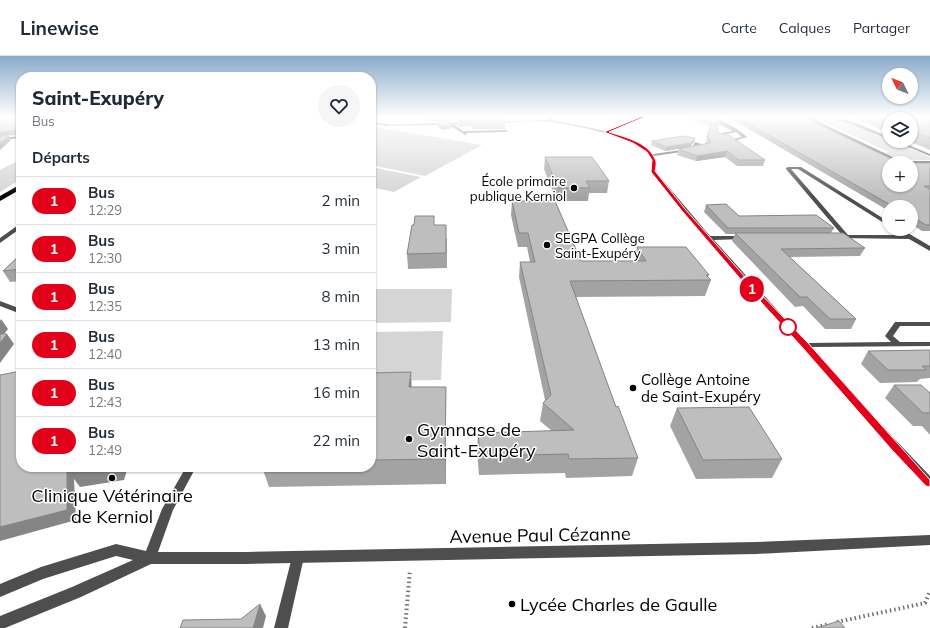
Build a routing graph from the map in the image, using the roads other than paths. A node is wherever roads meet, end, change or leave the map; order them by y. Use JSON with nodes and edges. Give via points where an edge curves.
{"nodes":[{"id":1,"x":637,"y":144,"type":"edge"},
{"id":2,"x":862,"y":144,"type":"edge"},
{"id":3,"x":912,"y":148,"type":"edge"},
{"id":4,"x":692,"y":149,"type":"edge"},
{"id":5,"x":652,"y":155,"type":"junction"},
{"id":6,"x":888,"y":156,"type":"edge"},
{"id":7,"x":930,"y":156,"type":"edge"},
{"id":8,"x":930,"y":162,"type":"edge"},
{"id":9,"x":918,"y":163,"type":"edge"},
{"id":10,"x":16,"y":189,"type":"edge"},
{"id":11,"x":0,"y":199,"type":"edge"},
{"id":12,"x":882,"y":220,"type":"edge"},
{"id":13,"x":16,"y":229,"type":"edge"},
{"id":14,"x":838,"y":237,"type":"edge"},
{"id":15,"x":846,"y":237,"type":"junction"},
{"id":16,"x":910,"y":237,"type":"joint"},
{"id":17,"x":709,"y":238,"type":"junction"},
{"id":18,"x":752,"y":238,"type":"edge"},
{"id":19,"x":0,"y":241,"type":"edge"},
{"id":20,"x":930,"y":249,"type":"edge"},
{"id":21,"x":0,"y":303,"type":"edge"},
{"id":22,"x":16,"y":310,"type":"edge"},
{"id":23,"x":930,"y":324,"type":"edge"},
{"id":24,"x":898,"y":344,"type":"junction"},
{"id":25,"x":930,"y":344,"type":"edge"},
{"id":26,"x":805,"y":345,"type":"junction"},
{"id":27,"x":187,"y":472,"type":"edge"},
{"id":28,"x":930,"y":483,"type":"edge"},
{"id":29,"x":930,"y":540,"type":"edge"},
{"id":30,"x":298,"y":557,"type":"junction"},
{"id":31,"x":150,"y":558,"type":"junction"},
{"id":32,"x":0,"y":591,"type":"edge"},
{"id":33,"x":0,"y":623,"type":"edge"},
{"id":34,"x":281,"y":628,"type":"edge"}],
"edges":[{"from":1,"to":5,"type":"street"},
{"from":2,"to":6,"type":"street"},
{"from":3,"to":7,"type":"street"},
{"from":4,"to":5,"type":"street"},
{"from":5,"to":17,"type":"street","via":[[653,172]]},
{"from":8,"to":9,"type":"street"},
{"from":10,"to":11,"type":"main road"},
{"from":12,"to":15,"type":"street","via":[[799,168],[788,168]]},
{"from":13,"to":19,"type":"street"},
{"from":14,"to":15,"type":"street"},
{"from":15,"to":16,"type":"street"},
{"from":16,"to":20,"type":"street"},
{"from":17,"to":18,"type":"street"},
{"from":17,"to":26,"type":"street"},
{"from":21,"to":22,"type":"street"},
{"from":23,"to":24,"type":"street","via":[[898,324],[888,336]]},
{"from":24,"to":25,"type":"street"},
{"from":24,"to":26,"type":"street"},
{"from":26,"to":28,"type":"street","via":[[895,448]]},
{"from":27,"to":31,"type":"street","via":[[168,509]]},
{"from":29,"to":30,"type":"street","name":"Avenue Paul Cézanne","via":[[756,548]]},
{"from":30,"to":31,"type":"street","name":"Avenue Paul Cézanne"},
{"from":30,"to":34,"type":"street"},
{"from":31,"to":32,"type":"street","name":"Avenue Paul Cézanne","via":[[116,550],[41,573]]},
{"from":31,"to":33,"type":"street","name":"Avenue Paul Cézanne"}]}
